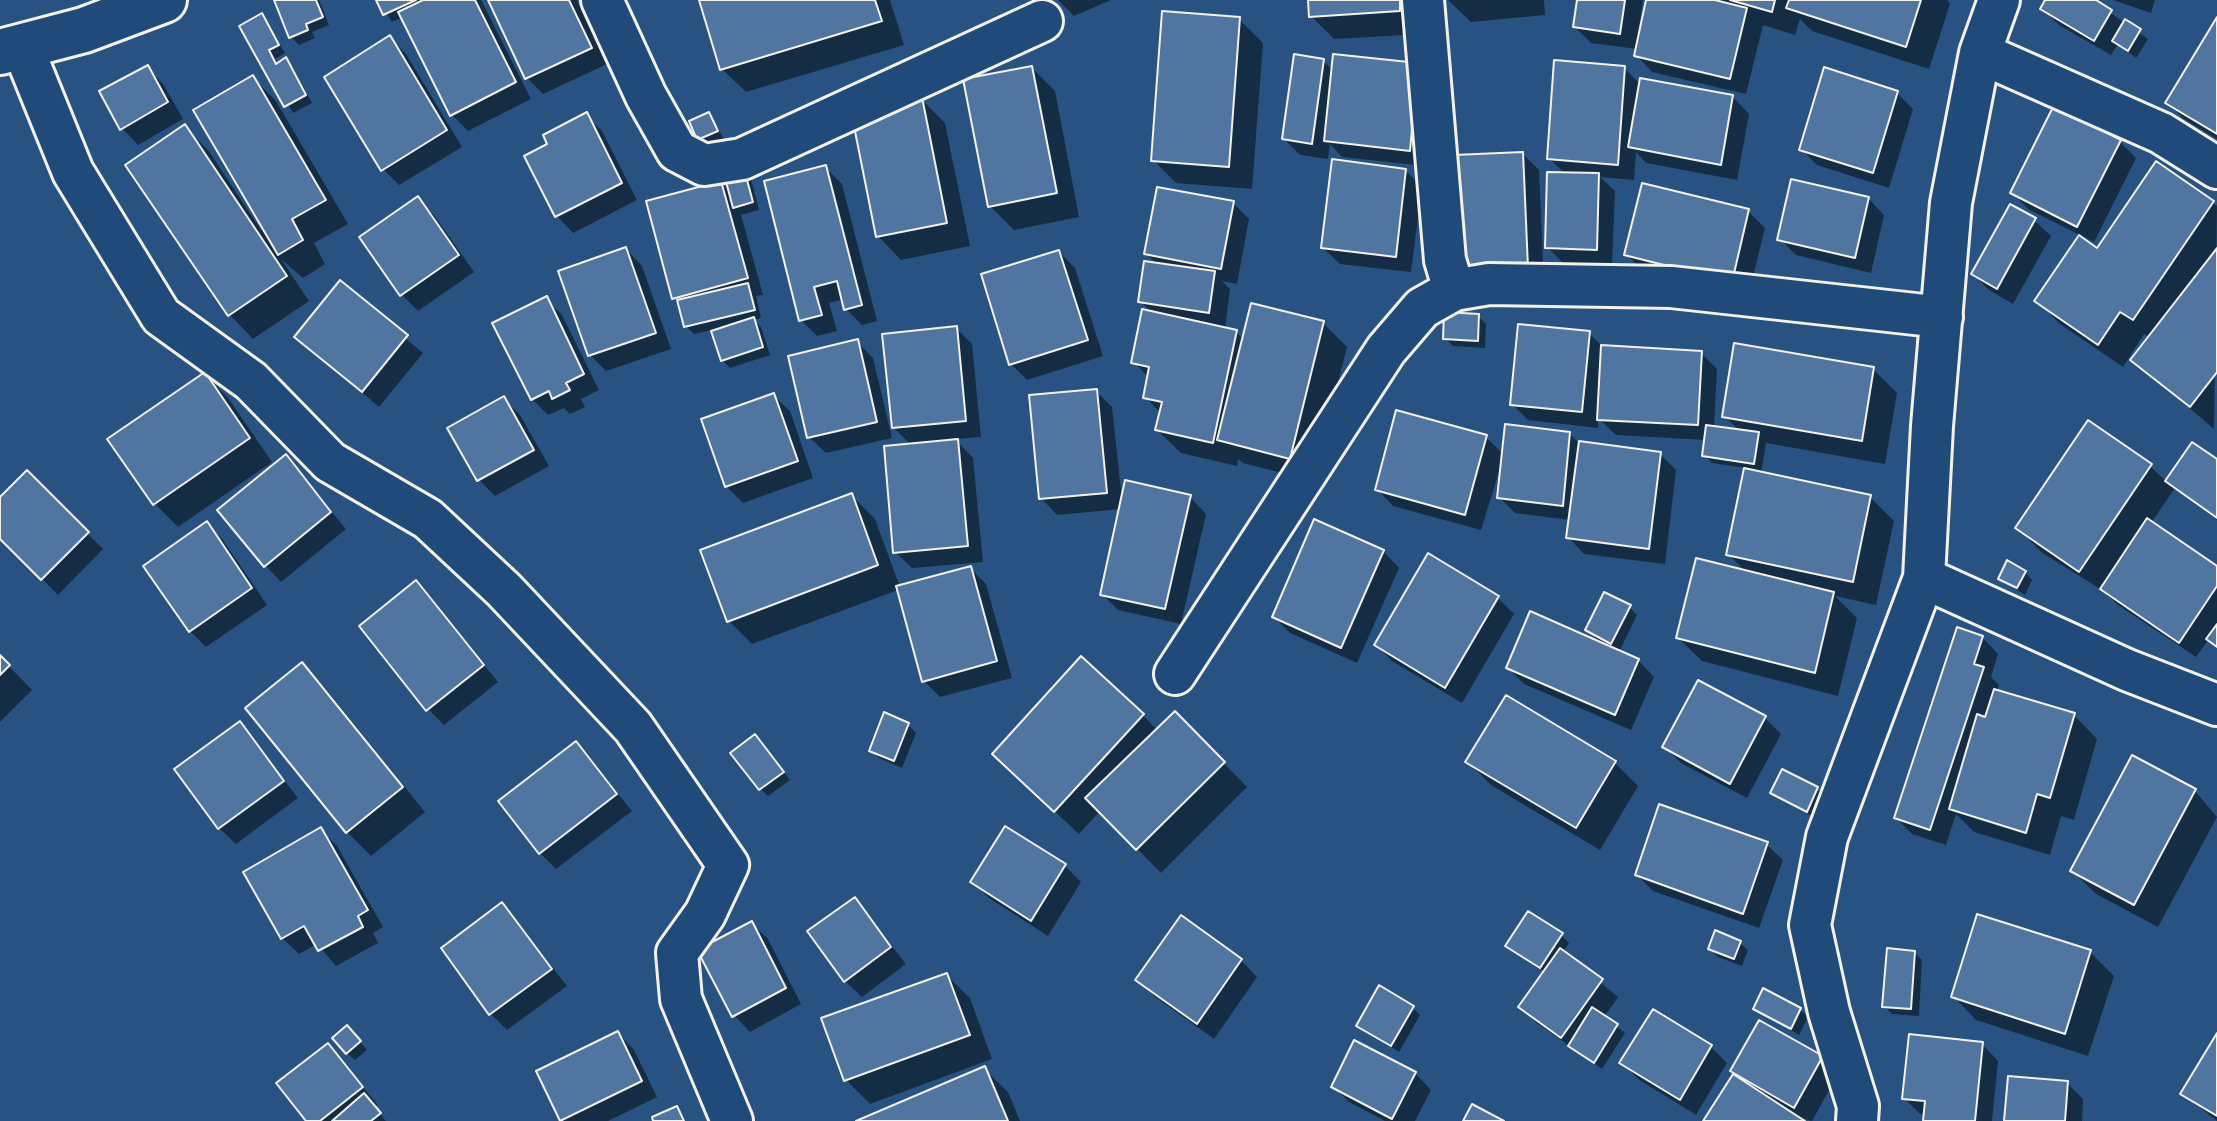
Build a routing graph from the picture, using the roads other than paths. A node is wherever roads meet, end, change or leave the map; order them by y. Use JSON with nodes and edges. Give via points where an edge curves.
{"nodes":[{"id":1,"x":164,"y":0,"type":"edge"},
{"id":2,"x":602,"y":0,"type":"edge"},
{"id":3,"x":1423,"y":0,"type":"edge"},
{"id":4,"x":1999,"y":0,"type":"edge"},
{"id":5,"x":1042,"y":21,"type":"dead end"},
{"id":6,"x":11,"y":49,"type":"edge"},
{"id":7,"x":1980,"y":53,"type":"junction"},
{"id":8,"x":2217,"y":168,"type":"edge"},
{"id":9,"x":1454,"y":290,"type":"junction"},
{"id":10,"x":1942,"y":317,"type":"junction"},
{"id":11,"x":1924,"y":578,"type":"junction"},
{"id":12,"x":1175,"y":674,"type":"dead end"},
{"id":13,"x":2217,"y":705,"type":"edge"},
{"id":14,"x":732,"y":1121,"type":"edge"},
{"id":15,"x":1857,"y":1121,"type":"edge"}],
"edges":[{"from":1,"to":6,"type":"main road","via":[[84,30]]},
{"from":2,"to":5,"type":"street","via":[[677,151],[704,165],[742,159]]},
{"from":3,"to":9,"type":"street","via":[[1445,260]]},
{"from":4,"to":7,"type":"street"},
{"from":6,"to":14,"type":"street","via":[[73,172],[161,316],[251,381],[330,462],[428,519],[504,590],[633,727],[728,865],[705,914],[677,953],[681,999]]},
{"from":7,"to":8,"type":"street","via":[[2161,133]]},
{"from":7,"to":10,"type":"street","via":[[1951,203]]},
{"from":9,"to":10,"type":"street","via":[[1489,284],[1671,287]]},
{"from":9,"to":12,"type":"street","via":[[1422,308],[1386,350]]},
{"from":10,"to":11,"type":"street"},
{"from":11,"to":13,"type":"street"},
{"from":11,"to":15,"type":"street","via":[[1827,837],[1810,925],[1858,1106]]}]}
